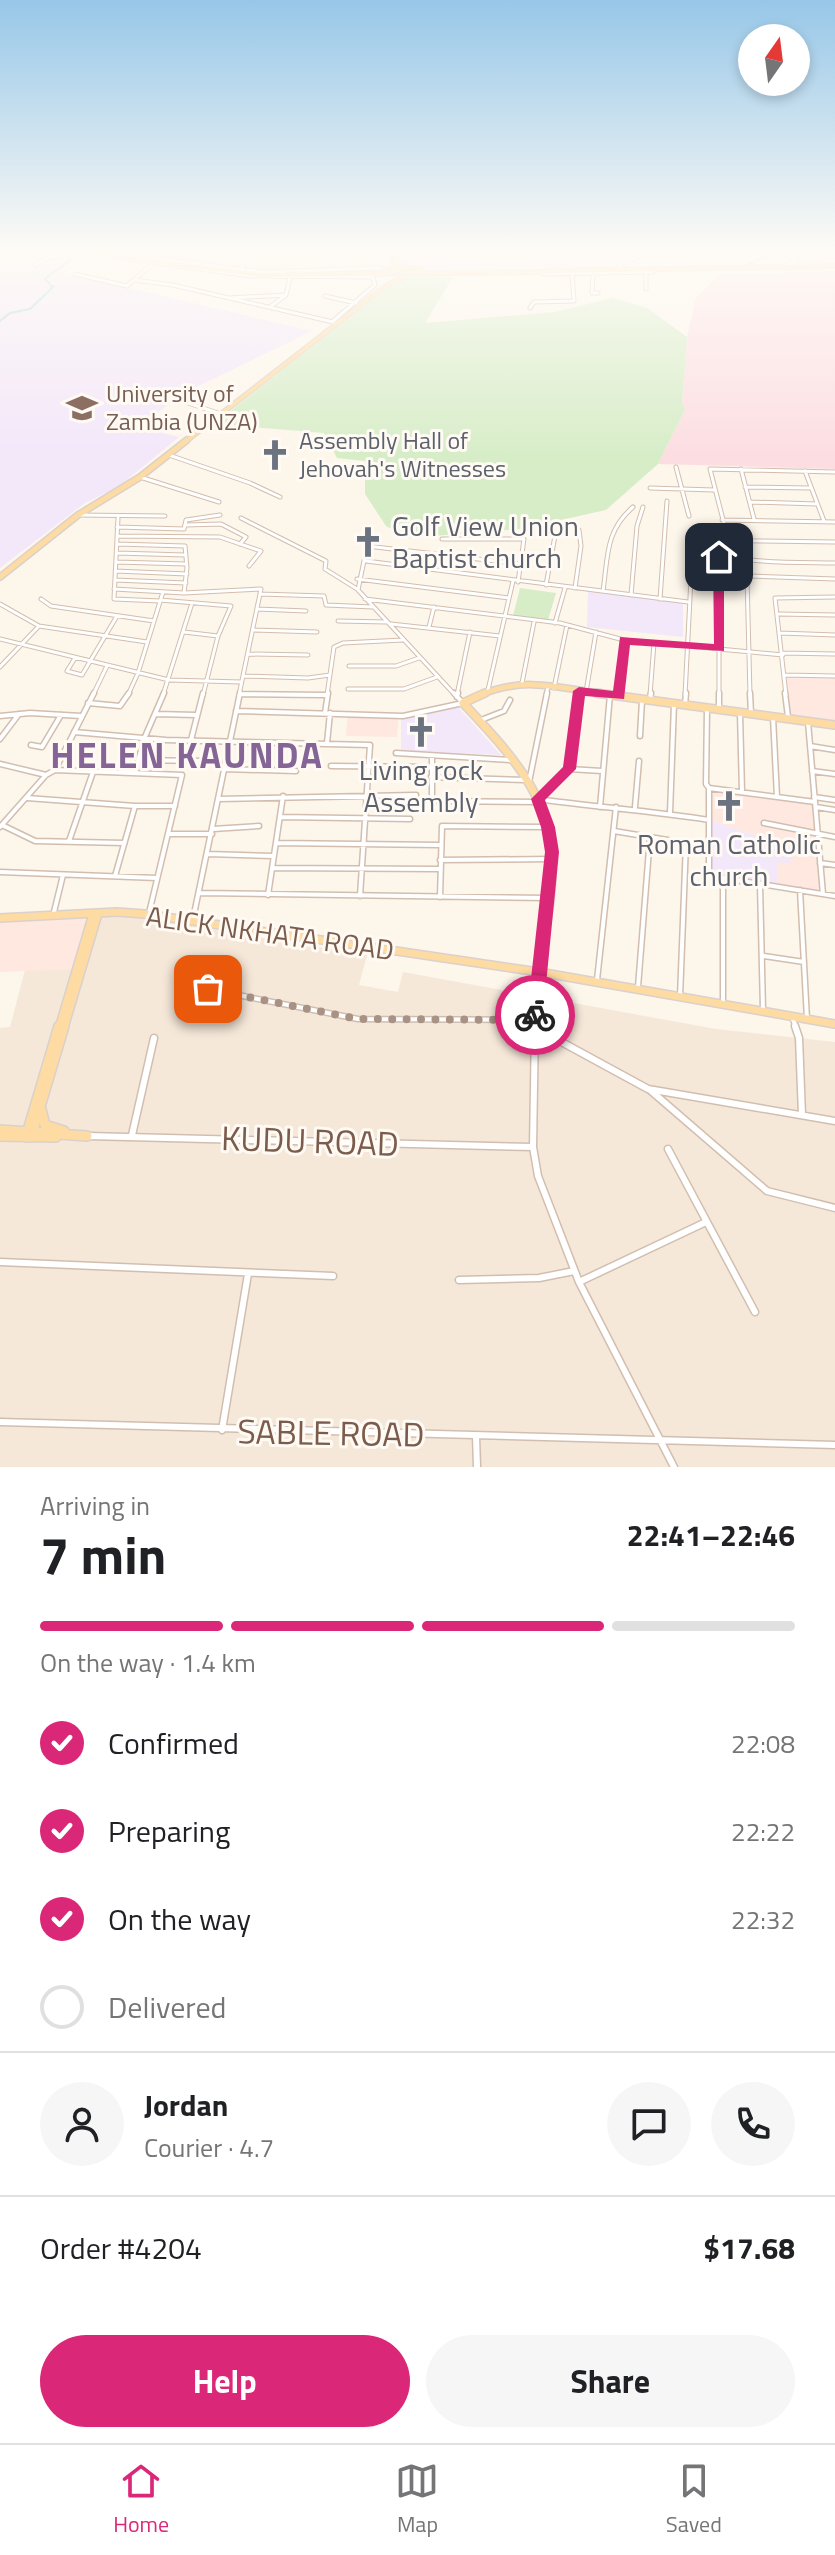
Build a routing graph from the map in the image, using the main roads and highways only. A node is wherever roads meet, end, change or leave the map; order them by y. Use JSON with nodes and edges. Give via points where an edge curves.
{"nodes":[{"id":1,"x":347,"y":317,"type":"edge"},
{"id":2,"x":1,"y":576,"type":"edge"},
{"id":3,"x":835,"y":725,"type":"edge"},
{"id":4,"x":96,"y":914,"type":"junction"},
{"id":5,"x":0,"y":918,"type":"edge"},
{"id":6,"x":539,"y":972,"type":"junction"},
{"id":7,"x":835,"y":1024,"type":"edge"},
{"id":8,"x":40,"y":1106,"type":"junction"},
{"id":9,"x":0,"y":1130,"type":"edge"},
{"id":10,"x":29,"y":1134,"type":"junction"},
{"id":11,"x":0,"y":1136,"type":"edge"}],
"edges":[{"from":1,"to":2,"type":"main road"},
{"from":3,"to":6,"type":"main road","via":[[522,683],[460,700],[528,781],[548,827],[552,859]]},
{"from":4,"to":5,"type":"main road","name":"ALICK NKHATA ROAD"},
{"from":4,"to":6,"type":"main road","name":"ALICK NKHATA ROAD","via":[[148,915]]},
{"from":4,"to":8,"type":"main road"},
{"from":4,"to":10,"type":"main road"},
{"from":6,"to":7,"type":"main road","name":"ALICK NKHATA ROAD"},
{"from":8,"to":10,"type":"main road"},
{"from":8,"to":10,"type":"main road","name":"KUDU ROAD","via":[[45,1125],[87,1136]]},
{"from":9,"to":10,"type":"main road","name":"KUDU ROAD"},
{"from":10,"to":11,"type":"main road","name":"KUDU ROAD"}]}
